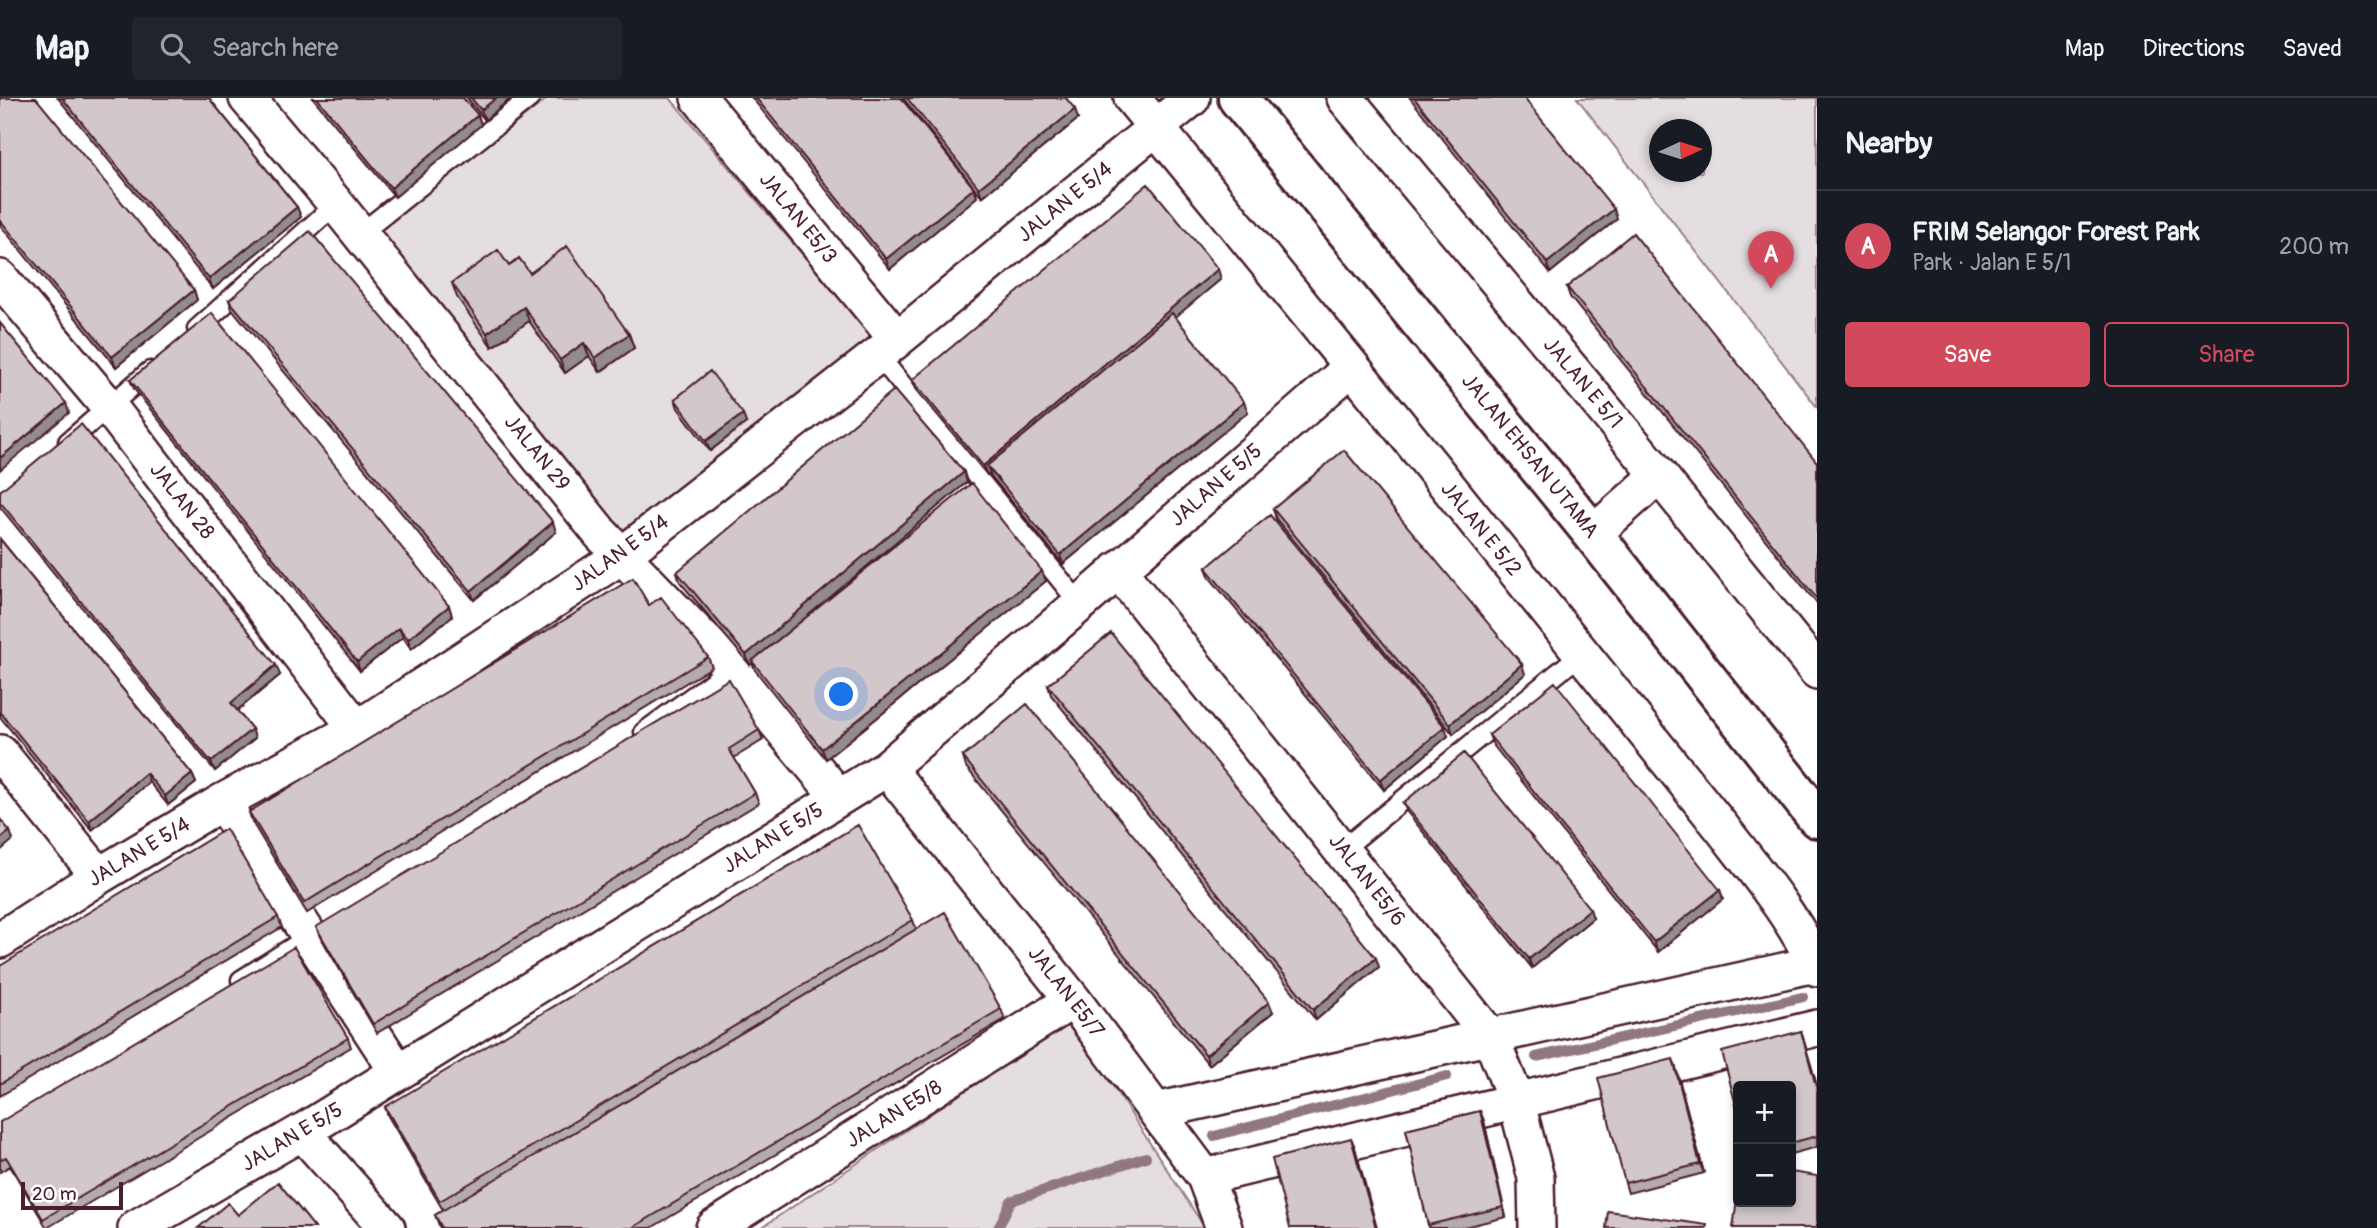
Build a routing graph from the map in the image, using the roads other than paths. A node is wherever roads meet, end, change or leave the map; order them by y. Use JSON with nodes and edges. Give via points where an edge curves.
{"nodes":[{"id":1,"x":247,"y":98,"type":"edge"},
{"id":2,"x":530,"y":98,"type":"edge"},
{"id":3,"x":699,"y":98,"type":"edge"},
{"id":4,"x":1132,"y":98,"type":"edge"},
{"id":5,"x":1192,"y":98,"type":"edge"},
{"id":6,"x":1238,"y":98,"type":"edge"},
{"id":7,"x":1345,"y":98,"type":"edge"},
{"id":8,"x":1157,"y":128,"type":"junction"},
{"id":9,"x":336,"y":204,"type":"junction"},
{"id":10,"x":360,"y":234,"type":"junction"},
{"id":11,"x":0,"y":278,"type":"edge"},
{"id":12,"x":182,"y":343,"type":"edge"},
{"id":13,"x":887,"y":347,"type":"junction"},
{"id":14,"x":162,"y":361,"type":"edge"},
{"id":15,"x":1352,"y":367,"type":"junction"},
{"id":16,"x":110,"y":408,"type":"junction"},
{"id":17,"x":50,"y":456,"type":"edge"},
{"id":18,"x":1659,"y":475,"type":"junction"},
{"id":19,"x":1593,"y":534,"type":"junction"},
{"id":20,"x":621,"y":556,"type":"junction"},
{"id":21,"x":1118,"y":570,"type":"junction"},
{"id":22,"x":1080,"y":604,"type":"junction"},
{"id":23,"x":1581,"y":654,"type":"junction"},
{"id":24,"x":731,"y":668,"type":"junction"},
{"id":25,"x":1817,"y":671,"type":"edge"},
{"id":26,"x":357,"y":729,"type":"junction"},
{"id":27,"x":627,"y":745,"type":"edge"},
{"id":28,"x":0,"y":753,"type":"edge"},
{"id":29,"x":887,"y":768,"type":"junction"},
{"id":30,"x":839,"y":797,"type":"junction"},
{"id":31,"x":222,"y":802,"type":"junction"},
{"id":32,"x":1817,"y":818,"type":"edge"},
{"id":33,"x":1343,"y":849,"type":"junction"},
{"id":34,"x":99,"y":876,"type":"junction"},
{"id":35,"x":321,"y":929,"type":"junction"},
{"id":36,"x":0,"y":940,"type":"edge"},
{"id":37,"x":1816,"y":966,"type":"edge"},
{"id":38,"x":229,"y":987,"type":"edge"},
{"id":39,"x":1073,"y":1000,"type":"junction"},
{"id":40,"x":1817,"y":1028,"type":"edge"},
{"id":41,"x":1491,"y":1038,"type":"junction"},
{"id":42,"x":398,"y":1072,"type":"junction"},
{"id":43,"x":1516,"y":1100,"type":"junction"},
{"id":44,"x":1156,"y":1111,"type":"junction"},
{"id":45,"x":302,"y":1132,"type":"junction"},
{"id":46,"x":1205,"y":1177,"type":"junction"},
{"id":47,"x":136,"y":1228,"type":"edge"},
{"id":48,"x":387,"y":1228,"type":"edge"},
{"id":49,"x":714,"y":1228,"type":"edge"},
{"id":50,"x":1224,"y":1228,"type":"edge"},
{"id":51,"x":1537,"y":1228,"type":"edge"}],
"edges":[{"from":1,"to":9,"type":"street","name":"JALAN 29"},
{"from":2,"to":10,"type":"lane"},
{"from":3,"to":13,"type":"street","name":"JALAN E5/3"},
{"from":4,"to":8,"type":"street","name":"JALAN E 5/2"},
{"from":5,"to":8,"type":"street","name":"JALAN E 5/4"},
{"from":6,"to":19,"type":"street","name":"JALAN EHSAN UTAMA"},
{"from":7,"to":18,"type":"street","name":"JALAN E 5/1"},
{"from":8,"to":13,"type":"street","name":"JALAN E 5/4"},
{"from":8,"to":15,"type":"street","name":"JALAN E 5/2"},
{"from":9,"to":10,"type":"street","name":"JALAN 29"},
{"from":9,"to":12,"type":"lane"},
{"from":10,"to":20,"type":"street","name":"JALAN 29"},
{"from":11,"to":16,"type":"street","name":"JALAN 28"},
{"from":13,"to":20,"type":"street","name":"JALAN E 5/4"},
{"from":13,"to":22,"type":"lane"},
{"from":14,"to":16,"type":"lane"},
{"from":15,"to":21,"type":"street","name":"JALAN E 5/5"},
{"from":15,"to":23,"type":"street","name":"JALAN E 5/2"},
{"from":16,"to":17,"type":"lane"},
{"from":16,"to":26,"type":"street","name":"JALAN 28"},
{"from":18,"to":19,"type":"street"},
{"from":18,"to":25,"type":"street","name":"JALAN E 5/1"},
{"from":19,"to":32,"type":"street","name":"JALAN EHSAN UTAMA"},
{"from":20,"to":24,"type":"street","name":"JALAN 29"},
{"from":20,"to":26,"type":"street","name":"JALAN E 5/4"},
{"from":21,"to":22,"type":"street","name":"JALAN E 5/5"},
{"from":21,"to":33,"type":"street","name":"JALAN E5/6"},
{"from":22,"to":29,"type":"street","name":"JALAN E 5/5"},
{"from":23,"to":33,"type":"lane"},
{"from":23,"to":37,"type":"street","name":"JALAN E 5/2","via":[[1763,880]]},
{"from":24,"to":27,"type":"lane"},
{"from":24,"to":30,"type":"street","name":"JALAN 29"},
{"from":26,"to":31,"type":"street","name":"JALAN E 5/4"},
{"from":28,"to":34,"type":"street"},
{"from":29,"to":30,"type":"street","name":"JALAN E 5/5"},
{"from":29,"to":39,"type":"street","name":"JALAN E5/7"},
{"from":30,"to":42,"type":"street","name":"JALAN E 5/5"},
{"from":31,"to":34,"type":"street","name":"JALAN E 5/4"},
{"from":31,"to":35,"type":"street"},
{"from":33,"to":41,"type":"street","name":"JALAN E5/6"},
{"from":34,"to":36,"type":"street","name":"JALAN E 5/4"},
{"from":35,"to":38,"type":"lane"},
{"from":35,"to":42,"type":"street"},
{"from":37,"to":41,"type":"street"},
{"from":39,"to":44,"type":"street","name":"JALAN E5/7"},
{"from":39,"to":49,"type":"street","name":"JALAN E5/8"},
{"from":40,"to":43,"type":"street"},
{"from":41,"to":43,"type":"street","name":"JALAN E5/6"},
{"from":41,"to":44,"type":"street"},
{"from":42,"to":45,"type":"street","name":"JALAN E 5/5"},
{"from":43,"to":46,"type":"street"},
{"from":43,"to":51,"type":"street","name":"JALAN E5/6","via":[[1536,1178]]},
{"from":44,"to":46,"type":"street","name":"JALAN E5/7"},
{"from":45,"to":47,"type":"street","name":"JALAN E 5/5"},
{"from":45,"to":48,"type":"street"},
{"from":46,"to":50,"type":"street","name":"JALAN E5/7"}]}
